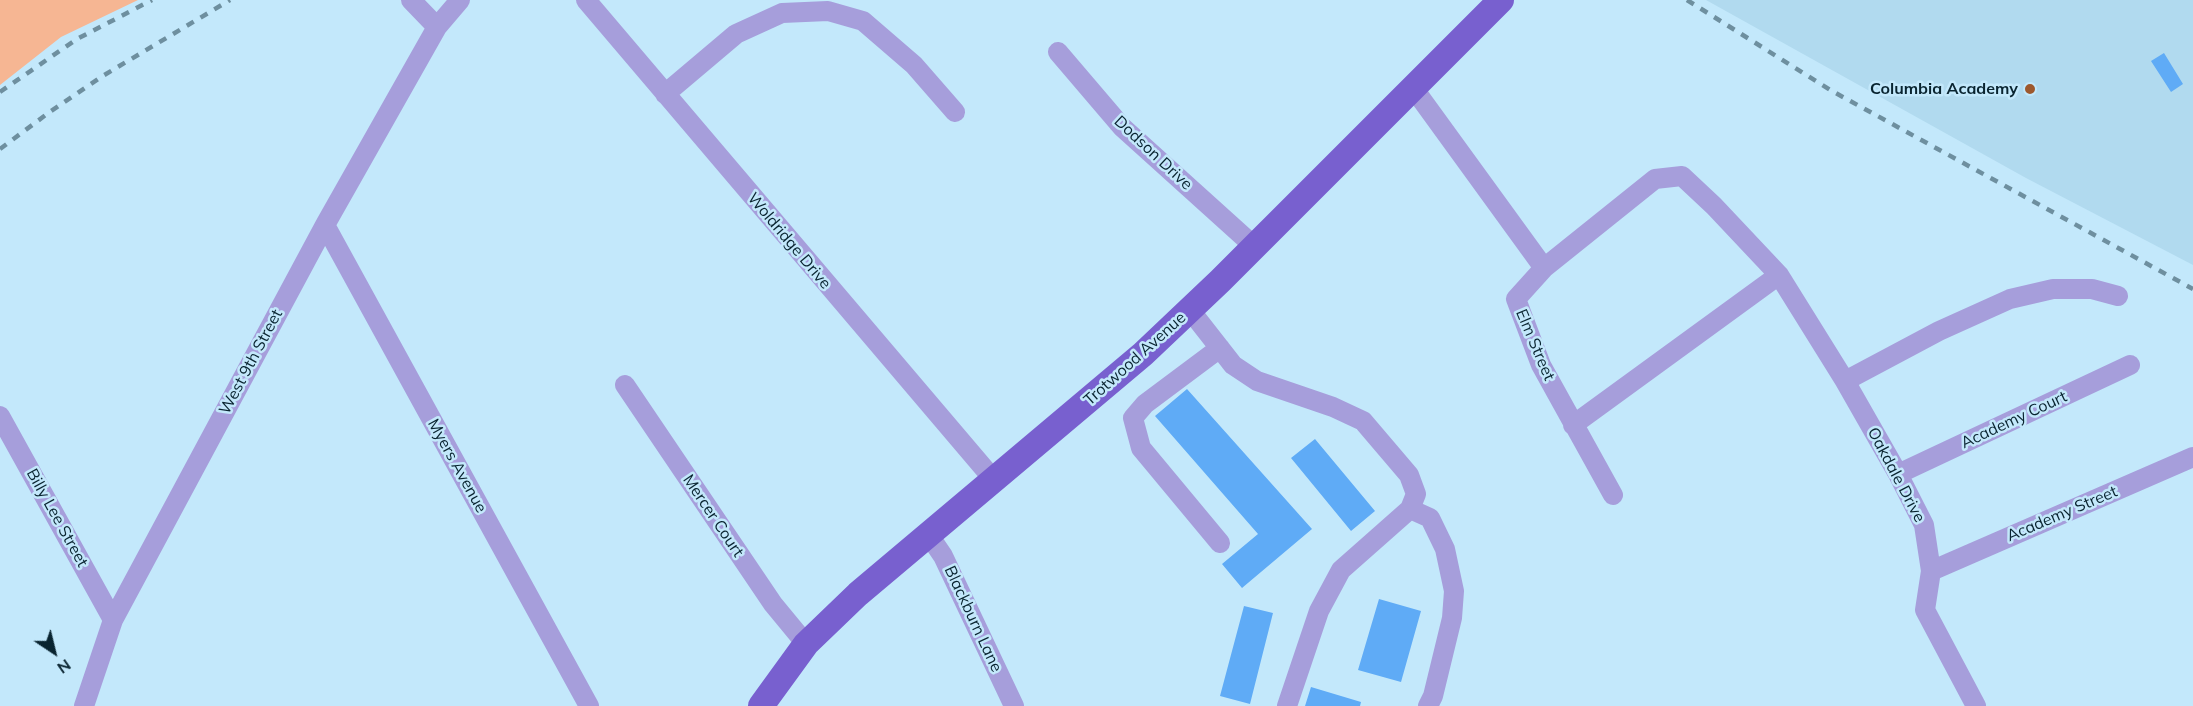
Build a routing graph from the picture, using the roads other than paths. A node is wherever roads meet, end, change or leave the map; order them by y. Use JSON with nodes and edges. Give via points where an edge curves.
{"nodes":[{"id":1,"x":411,"y":0,"type":"edge"},
{"id":2,"x":460,"y":0,"type":"edge"},
{"id":3,"x":586,"y":0,"type":"edge"},
{"id":4,"x":1499,"y":2,"type":"edge"},
{"id":5,"x":437,"y":27,"type":"junction"},
{"id":6,"x":1058,"y":52,"type":"dead end"},
{"id":7,"x":1414,"y":89,"type":"junction"},
{"id":8,"x":665,"y":94,"type":"junction"},
{"id":9,"x":955,"y":112,"type":"dead end"},
{"id":10,"x":325,"y":225,"type":"junction"},
{"id":11,"x":1254,"y":247,"type":"junction"},
{"id":12,"x":1544,"y":268,"type":"junction"},
{"id":13,"x":1779,"y":275,"type":"junction"},
{"id":14,"x":2118,"y":296,"type":"dead end"},
{"id":15,"x":1190,"y":310,"type":"junction"},
{"id":16,"x":1220,"y":348,"type":"junction"},
{"id":17,"x":2130,"y":365,"type":"dead end"},
{"id":18,"x":1845,"y":381,"type":"junction"},
{"id":19,"x":625,"y":385,"type":"dead end"},
{"id":20,"x":0,"y":416,"type":"edge"},
{"id":21,"x":1573,"y":425,"type":"junction"},
{"id":22,"x":2193,"y":457,"type":"edge"},
{"id":23,"x":1898,"y":474,"type":"junction"},
{"id":24,"x":994,"y":480,"type":"junction"},
{"id":25,"x":1613,"y":495,"type":"dead end"},
{"id":26,"x":1410,"y":509,"type":"junction"},
{"id":27,"x":928,"y":534,"type":"junction"},
{"id":28,"x":1220,"y":543,"type":"dead end"},
{"id":29,"x":1931,"y":571,"type":"junction"},
{"id":30,"x":113,"y":620,"type":"junction"},
{"id":31,"x":806,"y":644,"type":"junction"},
{"id":32,"x":84,"y":706,"type":"edge"},
{"id":33,"x":589,"y":706,"type":"edge"},
{"id":34,"x":761,"y":706,"type":"edge"},
{"id":35,"x":1014,"y":706,"type":"edge"},
{"id":36,"x":1287,"y":706,"type":"edge"},
{"id":37,"x":1428,"y":706,"type":"edge"},
{"id":38,"x":1976,"y":706,"type":"edge"}],
"edges":[{"from":1,"to":5,"type":"street"},
{"from":2,"to":5,"type":"street"},
{"from":3,"to":8,"type":"street","name":"Woldridge Drive"},
{"from":4,"to":7,"type":"main road","name":"Trotwood Avenue"},
{"from":5,"to":10,"type":"street","name":"West 9th Street"},
{"from":6,"to":11,"type":"street","name":"Dodson Drive","via":[[1122,127]]},
{"from":7,"to":11,"type":"main road","name":"Trotwood Avenue"},
{"from":7,"to":12,"type":"street"},
{"from":8,"to":9,"type":"street","via":[[736,34],[782,13],[828,11],[862,21],[914,65]]},
{"from":8,"to":24,"type":"street","name":"Woldridge Drive"},
{"from":10,"to":30,"type":"street","name":"West 9th Street"},
{"from":10,"to":33,"type":"street","name":"Myers Avenue"},
{"from":11,"to":15,"type":"main road","name":"Trotwood Avenue"},
{"from":12,"to":13,"type":"street","name":"Oakdale Drive","via":[[1655,178],[1682,176]]},
{"from":12,"to":21,"type":"street","name":"Elm Street","via":[[1516,300],[1541,365]]},
{"from":13,"to":18,"type":"street","name":"Oakdale Drive"},
{"from":13,"to":21,"type":"street"},
{"from":14,"to":18,"type":"street","via":[[2092,290],[2053,289],[2010,299]]},
{"from":15,"to":16,"type":"street"},
{"from":15,"to":24,"type":"main road","name":"Trotwood Avenue"},
{"from":16,"to":26,"type":"street","via":[[1233,365],[1257,381],[1333,407],[1363,422],[1409,475],[1416,494]]},
{"from":16,"to":28,"type":"street","via":[[1145,404],[1133,418],[1141,448]]},
{"from":17,"to":23,"type":"street","name":"Academy Court"},
{"from":18,"to":23,"type":"street","name":"Oakdale Drive"},
{"from":19,"to":31,"type":"street","name":"Mercer Court","via":[[773,604]]},
{"from":20,"to":30,"type":"street","name":"Billy Lee Street"},
{"from":21,"to":25,"type":"street","name":"Elm Street"},
{"from":22,"to":29,"type":"street","name":"Academy Street"},
{"from":23,"to":29,"type":"street","name":"Oakdale Drive","via":[[1924,525]]},
{"from":24,"to":27,"type":"main road","name":"Trotwood Avenue"},
{"from":26,"to":36,"type":"street","via":[[1341,570],[1319,611]]},
{"from":26,"to":37,"type":"street","via":[[1430,518],[1445,549],[1454,591],[1452,618]]},
{"from":27,"to":31,"type":"main road","name":"Trotwood Avenue"},
{"from":27,"to":35,"type":"street","name":"Blackburn Lane","via":[[943,556]]},
{"from":29,"to":38,"type":"street","name":"Oakdale Drive","via":[[1925,610]]},
{"from":30,"to":32,"type":"street","name":"West 9th Street"},
{"from":31,"to":34,"type":"main road","name":"Trotwood Avenue"}]}
